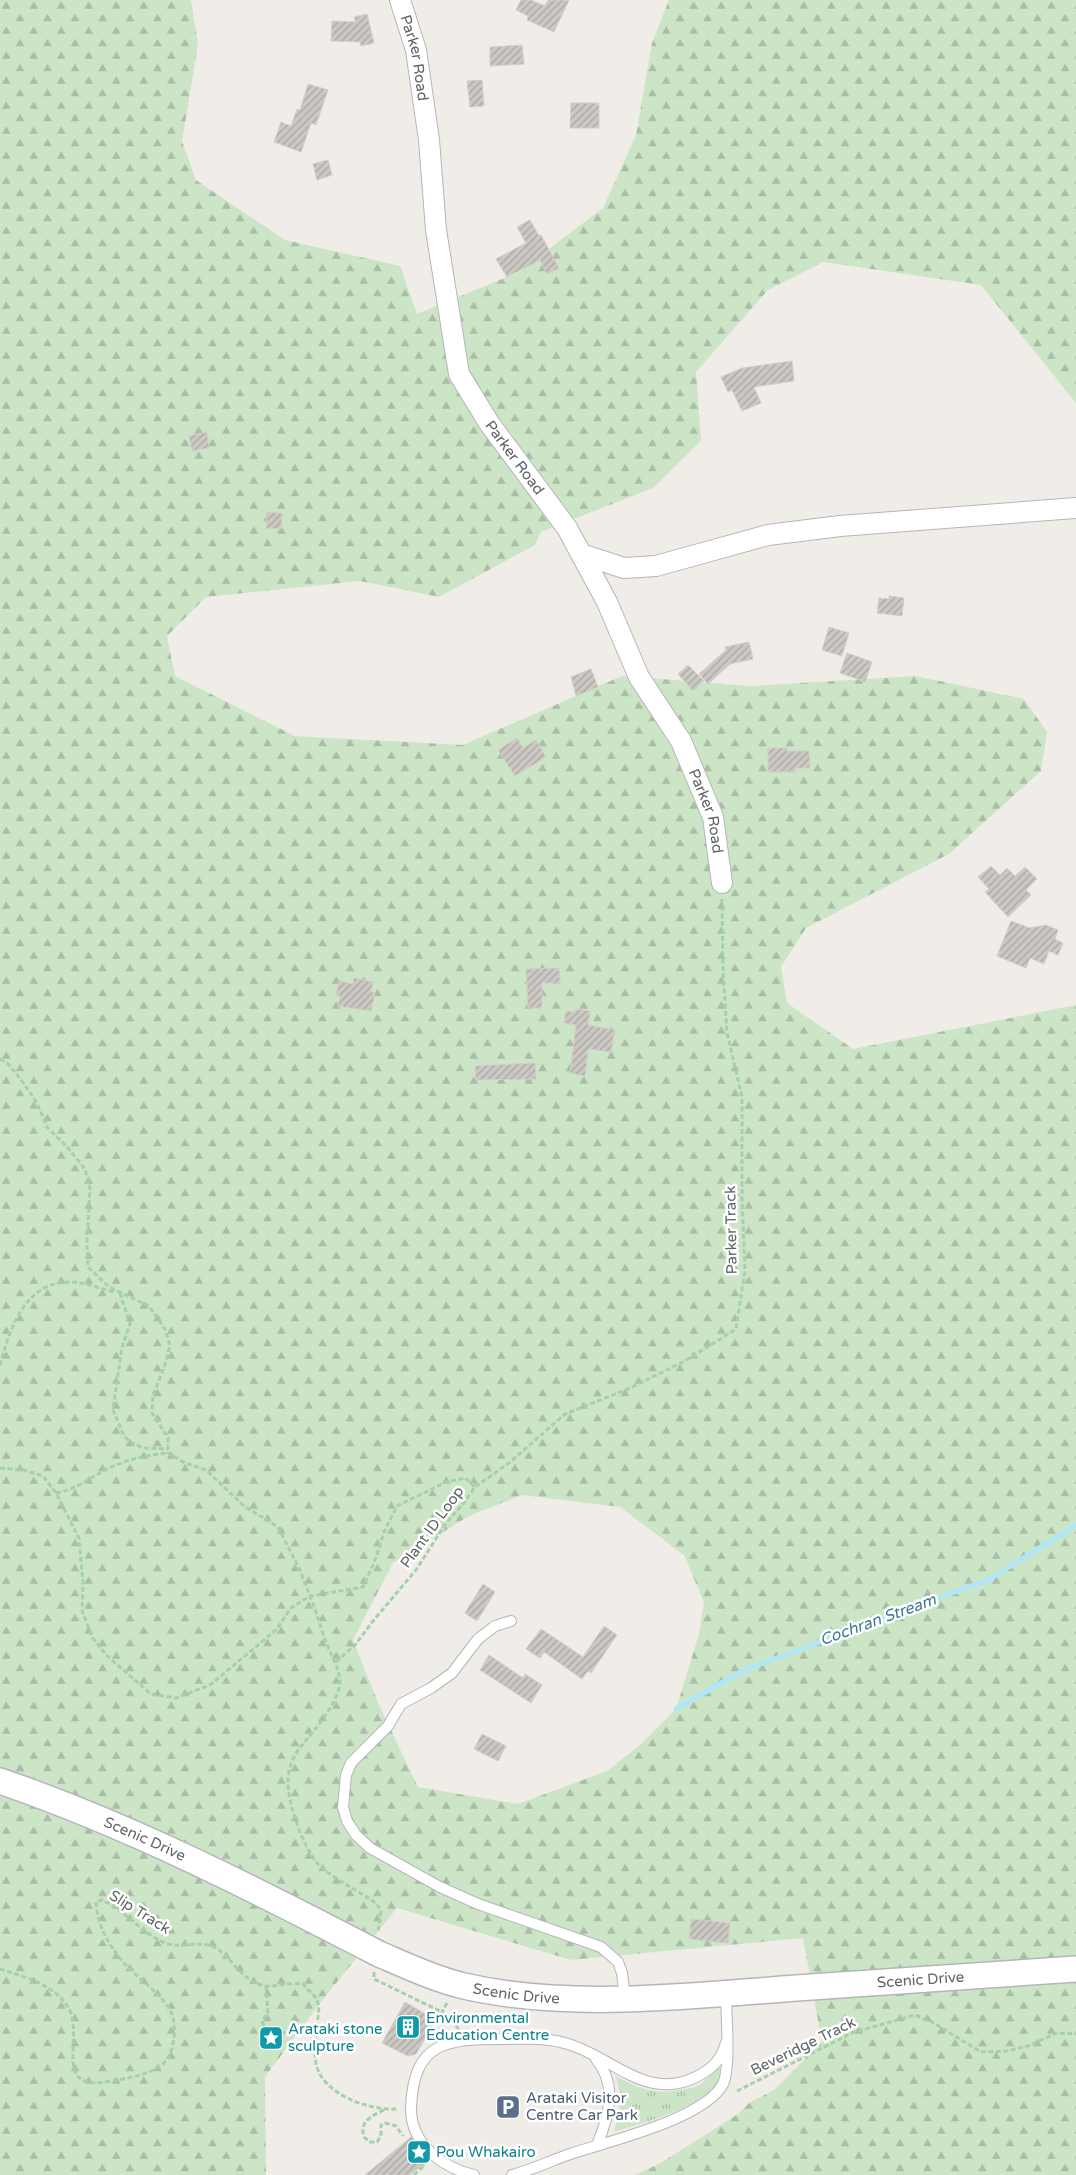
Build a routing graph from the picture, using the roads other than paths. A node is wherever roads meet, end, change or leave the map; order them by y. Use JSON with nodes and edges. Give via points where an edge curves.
{"nodes":[{"id":1,"x":400,"y":0,"type":"edge"},
{"id":2,"x":1076,"y":508,"type":"edge"},
{"id":3,"x":581,"y":554,"type":"junction"},
{"id":4,"x":722,"y":883,"type":"road end"},
{"id":5,"x":511,"y":1621,"type":"dead end"},
{"id":6,"x":0,"y":1781,"type":"edge"},
{"id":7,"x":1076,"y":1969,"type":"edge"},
{"id":8,"x":726,"y":1993,"type":"junction"},
{"id":9,"x":625,"y":1998,"type":"junction"},
{"id":10,"x":726,"y":2043,"type":"junction"},
{"id":11,"x":593,"y":2055,"type":"junction"},
{"id":12,"x":597,"y":2145,"type":"junction"},
{"id":13,"x":474,"y":2175,"type":"edge"},
{"id":14,"x":512,"y":2175,"type":"edge"}],
"edges":[{"from":1,"to":3,"type":"street","name":"Parker Road","via":[[416,50],[429,140],[436,230],[459,374],[490,423],[567,528]]},
{"from":2,"to":3,"type":"street","via":[[840,526],[768,535],[656,566],[624,568]]},
{"from":3,"to":4,"type":"street","name":"Parker Road","via":[[607,602],[639,677],[681,741],[713,817]]},
{"from":5,"to":9,"type":"lane","via":[[494,1626],[478,1639],[452,1673],[401,1704],[388,1726],[351,1764],[346,1775],[342,1807],[356,1835],[370,1848],[440,1887],[486,1907],[602,1947],[618,1962]]},
{"from":6,"to":9,"type":"street","name":"Scenic Drive","via":[[115,1824],[424,1973],[463,1986],[522,1995]]},
{"from":7,"to":8,"type":"street","name":"Scenic Drive"},
{"from":8,"to":9,"type":"street","name":"Scenic Drive"},
{"from":8,"to":10,"type":"lane"},
{"from":10,"to":11,"type":"lane","via":[[718,2062],[710,2070],[680,2084],[642,2081]]},
{"from":10,"to":12,"type":"lane","via":[[727,2073],[722,2086],[707,2101],[647,2130]]},
{"from":11,"to":12,"type":"lane","via":[[603,2067],[611,2098],[607,2122]]},
{"from":11,"to":13,"type":"lane","via":[[570,2044],[550,2040],[464,2039],[443,2044],[430,2052],[416,2079],[411,2108],[415,2129],[434,2156]]},
{"from":12,"to":14,"type":"lane"}]}
